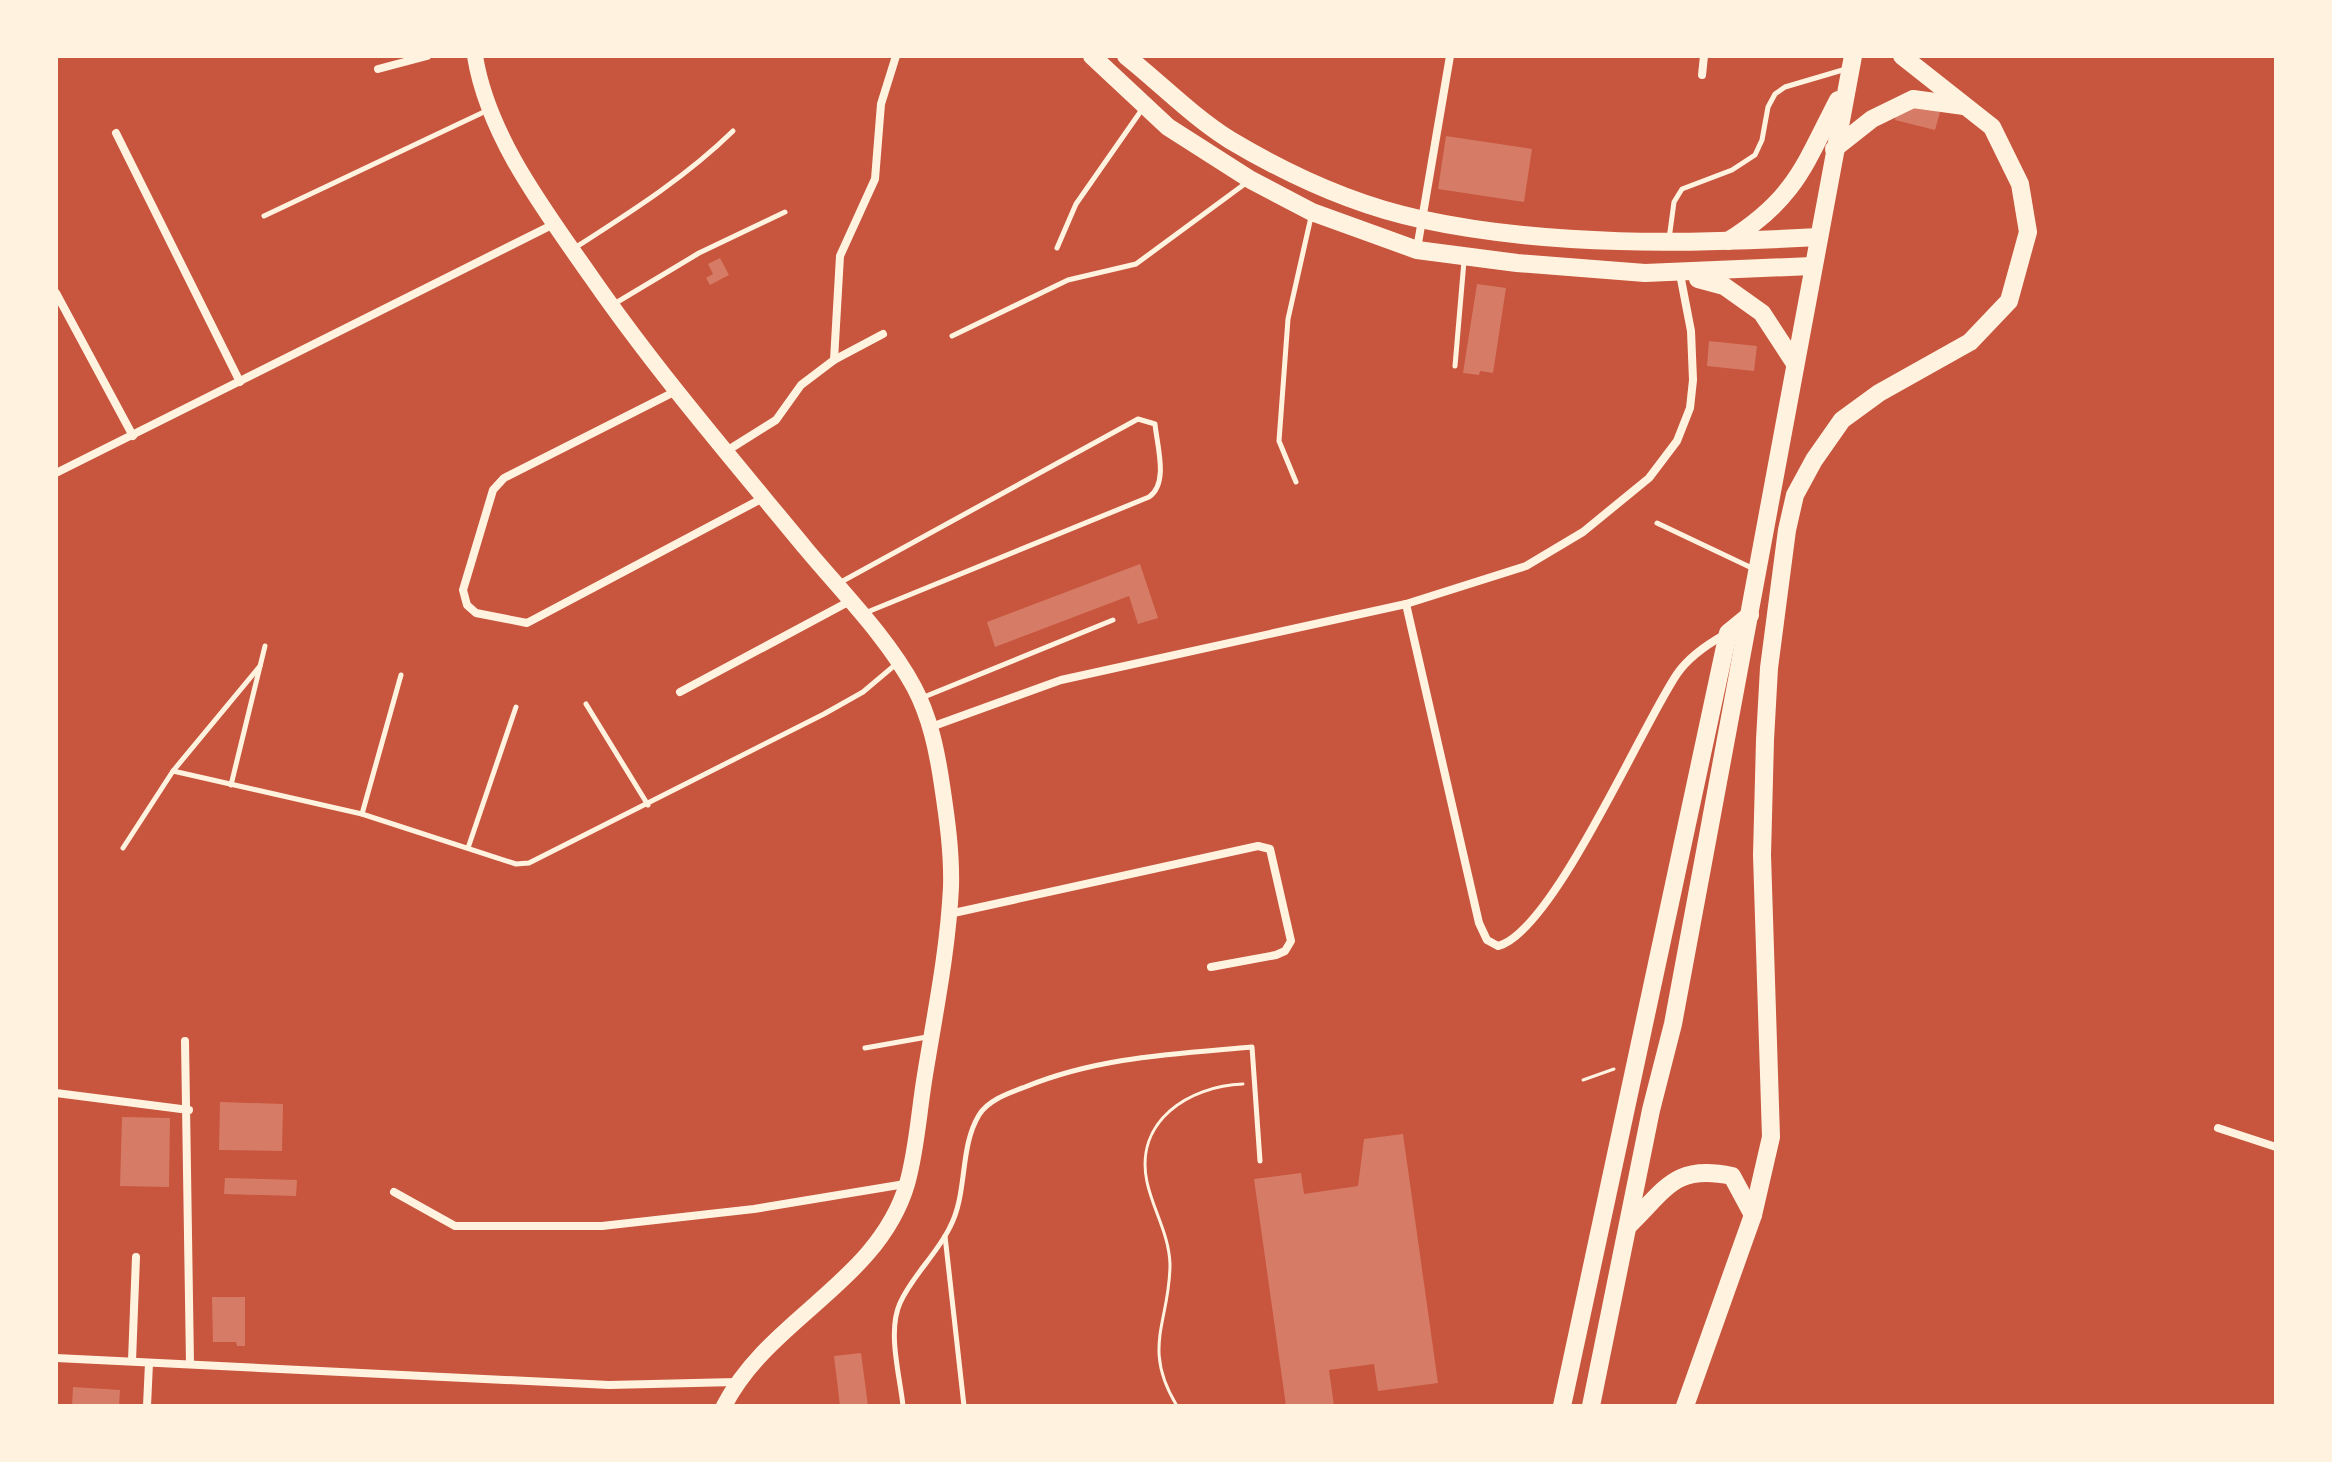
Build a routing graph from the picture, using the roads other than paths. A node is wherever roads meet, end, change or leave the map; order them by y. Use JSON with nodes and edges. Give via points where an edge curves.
{"nodes":[{"id":1,"x":427,"y":56,"type":"edge"},
{"id":2,"x":475,"y":56,"type":"edge"},
{"id":3,"x":896,"y":56,"type":"edge"},
{"id":4,"x":1092,"y":56,"type":"edge"},
{"id":5,"x":1126,"y":56,"type":"edge"},
{"id":6,"x":1450,"y":56,"type":"edge"},
{"id":7,"x":1704,"y":56,"type":"edge"},
{"id":8,"x":1902,"y":56,"type":"edge"},
{"id":9,"x":1851,"y":68,"type":"edge"},
{"id":10,"x":378,"y":69,"type":"dead end"},
{"id":11,"x":1702,"y":75,"type":"dead end"},
{"id":12,"x":1967,"y":106,"type":"junction"},
{"id":13,"x":1144,"y":107,"type":"junction"},
{"id":14,"x":491,"y":110,"type":"junction"},
{"id":15,"x":733,"y":131,"type":"dead end"},
{"id":16,"x":116,"y":133,"type":"dead end"},
{"id":17,"x":1834,"y":149,"type":"junction"},
{"id":18,"x":1251,"y":180,"type":"junction"},
{"id":19,"x":785,"y":212,"type":"dead end"},
{"id":20,"x":1312,"y":212,"type":"junction"},
{"id":21,"x":264,"y":216,"type":"dead end"},
{"id":22,"x":1419,"y":219,"type":"junction"},
{"id":23,"x":554,"y":224,"type":"junction"},
{"id":24,"x":1819,"y":237,"type":"junction"},
{"id":25,"x":1669,"y":240,"type":"junction"},
{"id":26,"x":1727,"y":242,"type":"junction"},
{"id":27,"x":1057,"y":248,"type":"dead end"},
{"id":28,"x":572,"y":250,"type":"junction"},
{"id":29,"x":1417,"y":250,"type":"junction"},
{"id":30,"x":1464,"y":256,"type":"junction"},
{"id":31,"x":1812,"y":266,"type":"junction"},
{"id":32,"x":1680,"y":274,"type":"junction"},
{"id":33,"x":56,"y":293,"type":"edge"},
{"id":34,"x":611,"y":305,"type":"junction"},
{"id":35,"x":883,"y":334,"type":"dead end"},
{"id":36,"x":952,"y":336,"type":"dead end"},
{"id":37,"x":834,"y":360,"type":"junction"},
{"id":38,"x":1794,"y":362,"type":"junction"},
{"id":39,"x":1455,"y":366,"type":"dead end"},
{"id":40,"x":240,"y":382,"type":"junction"},
{"id":41,"x":676,"y":391,"type":"junction"},
{"id":42,"x":133,"y":436,"type":"junction"},
{"id":43,"x":725,"y":452,"type":"junction"},
{"id":44,"x":56,"y":473,"type":"edge"},
{"id":45,"x":1296,"y":482,"type":"dead end"},
{"id":46,"x":764,"y":497,"type":"junction"},
{"id":47,"x":1657,"y":523,"type":"dead end"},
{"id":48,"x":1759,"y":571,"type":"junction"},
{"id":49,"x":836,"y":585,"type":"junction"},
{"id":50,"x":1406,"y":604,"type":"junction"},
{"id":51,"x":855,"y":608,"type":"junction"},
{"id":52,"x":1750,"y":615,"type":"junction"},
{"id":53,"x":1113,"y":620,"type":"dead end"},
{"id":54,"x":1728,"y":633,"type":"junction"},
{"id":55,"x":265,"y":646,"type":"dead end"},
{"id":56,"x":899,"y":662,"type":"junction"},
{"id":57,"x":260,"y":666,"type":"junction"},
{"id":58,"x":401,"y":675,"type":"dead end"},
{"id":59,"x":680,"y":692,"type":"dead end"},
{"id":60,"x":919,"y":699,"type":"junction"},
{"id":61,"x":586,"y":704,"type":"dead end"},
{"id":62,"x":516,"y":707,"type":"dead end"},
{"id":63,"x":931,"y":727,"type":"junction"},
{"id":64,"x":173,"y":771,"type":"junction"},
{"id":65,"x":231,"y":785,"type":"junction"},
{"id":66,"x":648,"y":805,"type":"junction"},
{"id":67,"x":362,"y":814,"type":"junction"},
{"id":68,"x":123,"y":848,"type":"dead end"},
{"id":69,"x":468,"y":848,"type":"junction"},
{"id":70,"x":948,"y":914,"type":"junction"},
{"id":71,"x":1211,"y":967,"type":"dead end"},
{"id":72,"x":931,"y":1036,"type":"junction"},
{"id":73,"x":185,"y":1041,"type":"dead end"},
{"id":74,"x":865,"y":1048,"type":"dead end"},
{"id":75,"x":56,"y":1093,"type":"edge"},
{"id":76,"x":189,"y":1110,"type":"junction"},
{"id":77,"x":2218,"y":1128,"type":"dead end"},
{"id":78,"x":2276,"y":1147,"type":"edge"},
{"id":79,"x":1260,"y":1161,"type":"dead end"},
{"id":80,"x":907,"y":1184,"type":"junction"},
{"id":81,"x":394,"y":1192,"type":"dead end"},
{"id":82,"x":1753,"y":1215,"type":"junction"},
{"id":83,"x":1629,"y":1225,"type":"junction"},
{"id":84,"x":945,"y":1236,"type":"junction"},
{"id":85,"x":136,"y":1257,"type":"dead end"},
{"id":86,"x":56,"y":1358,"type":"edge"},
{"id":87,"x":132,"y":1361,"type":"junction"},
{"id":88,"x":149,"y":1363,"type":"junction"},
{"id":89,"x":190,"y":1364,"type":"junction"},
{"id":90,"x":736,"y":1382,"type":"junction"},
{"id":91,"x":147,"y":1406,"type":"edge"},
{"id":92,"x":724,"y":1406,"type":"edge"},
{"id":93,"x":903,"y":1406,"type":"edge"},
{"id":94,"x":964,"y":1406,"type":"edge"},
{"id":95,"x":1562,"y":1406,"type":"edge"},
{"id":96,"x":1591,"y":1406,"type":"edge"},
{"id":97,"x":1685,"y":1406,"type":"edge"}],
"edges":[{"from":1,"to":10,"type":"street"},
{"from":2,"to":14,"type":"main road"},
{"from":3,"to":37,"type":"street","via":[[881,104],[875,179],[840,256]]},
{"from":4,"to":13,"type":"main road"},
{"from":5,"to":22,"type":"main road","via":[[1228,139],[1355,199]]},
{"from":6,"to":22,"type":"street"},
{"from":7,"to":11,"type":"street"},
{"from":8,"to":12,"type":"main road"},
{"from":9,"to":17,"type":"main road"},
{"from":9,"to":25,"type":"lane","via":[[1775,94],[1755,155],[1682,189],[1674,202]]},
{"from":9,"to":26,"type":"main road","via":[[1809,162],[1789,190]]},
{"from":12,"to":17,"type":"main road","via":[[1913,99],[1872,119]]},
{"from":12,"to":82,"type":"main road","via":[[1992,127],[2020,184],[2028,232],[2009,301],[1970,342],[1842,420],[1795,495],[1787,530],[1769,668],[1763,812],[1771,1137]]},
{"from":13,"to":18,"type":"main road"},
{"from":13,"to":27,"type":"lane","via":[[1076,204]]},
{"from":14,"to":21,"type":"lane"},
{"from":14,"to":23,"type":"main road"},
{"from":15,"to":28,"type":"lane","via":[[659,194]]},
{"from":16,"to":40,"type":"street"},
{"from":17,"to":24,"type":"main road"},
{"from":18,"to":20,"type":"main road"},
{"from":18,"to":36,"type":"lane","via":[[1136,264],[1068,280]]},
{"from":19,"to":34,"type":"lane","via":[[699,253]]},
{"from":20,"to":29,"type":"main road"},
{"from":20,"to":45,"type":"lane","via":[[1288,319],[1279,441]]},
{"from":22,"to":25,"type":"main road","via":[[1549,237]]},
{"from":22,"to":29,"type":"street"},
{"from":23,"to":28,"type":"main road"},
{"from":23,"to":40,"type":"street"},
{"from":24,"to":26,"type":"main road"},
{"from":24,"to":31,"type":"main road"},
{"from":25,"to":26,"type":"main road"},
{"from":28,"to":34,"type":"main road"},
{"from":29,"to":30,"type":"main road"},
{"from":30,"to":32,"type":"main road"},
{"from":30,"to":39,"type":"lane"},
{"from":31,"to":32,"type":"main road"},
{"from":31,"to":38,"type":"main road"},
{"from":32,"to":38,"type":"main road","via":[[1724,286],[1755,307],[1772,324]]},
{"from":32,"to":50,"type":"street","via":[[1691,331],[1690,408],[1677,441],[1649,478],[1583,532],[1526,566]]},
{"from":33,"to":42,"type":"street"},
{"from":34,"to":41,"type":"main road"},
{"from":35,"to":37,"type":"street"},
{"from":37,"to":43,"type":"street","via":[[801,385],[776,420]]},
{"from":38,"to":48,"type":"main road"},
{"from":40,"to":42,"type":"street"},
{"from":41,"to":43,"type":"main road"},
{"from":41,"to":46,"type":"street","via":[[504,478],[493,490],[463,590],[467,605],[476,613],[527,623]]},
{"from":42,"to":44,"type":"street"},
{"from":43,"to":46,"type":"main road"},
{"from":46,"to":49,"type":"main road"},
{"from":47,"to":48,"type":"lane"},
{"from":48,"to":52,"type":"main road"},
{"from":49,"to":51,"type":"main road"},
{"from":49,"to":51,"type":"lane","via":[[1138,419],[1155,424],[1160,481],[1149,497]]},
{"from":50,"to":54,"type":"street","via":[[1479,923],[1487,940],[1498,946],[1525,931],[1574,858],[1679,671]]},
{"from":50,"to":63,"type":"street","via":[[1061,680]]},
{"from":51,"to":56,"type":"main road"},
{"from":51,"to":59,"type":"street"},
{"from":52,"to":54,"type":"main road"},
{"from":52,"to":83,"type":"main road","via":[[1673,1024]]},
{"from":53,"to":60,"type":"lane"},
{"from":54,"to":95,"type":"main road"},
{"from":55,"to":57,"type":"lane"},
{"from":56,"to":60,"type":"main road"},
{"from":56,"to":66,"type":"lane","via":[[850,699]]},
{"from":57,"to":64,"type":"lane"},
{"from":57,"to":65,"type":"lane"},
{"from":58,"to":67,"type":"lane"},
{"from":60,"to":63,"type":"main road"},
{"from":61,"to":66,"type":"lane"},
{"from":62,"to":69,"type":"lane"},
{"from":63,"to":70,"type":"main road","via":[[948,824]]},
{"from":64,"to":65,"type":"lane"},
{"from":64,"to":68,"type":"lane"},
{"from":65,"to":67,"type":"lane"},
{"from":66,"to":69,"type":"lane","via":[[529,863],[516,864]]},
{"from":67,"to":69,"type":"lane"},
{"from":70,"to":71,"type":"street","via":[[1258,846],[1270,849],[1291,941],[1276,955]]},
{"from":70,"to":72,"type":"main road"},
{"from":72,"to":74,"type":"lane"},
{"from":72,"to":80,"type":"main road"},
{"from":73,"to":76,"type":"street"},
{"from":75,"to":76,"type":"street"},
{"from":76,"to":89,"type":"street"},
{"from":77,"to":78,"type":"street"},
{"from":79,"to":84,"type":"lane","via":[[1252,1047],[1119,1059],[1064,1071],[1008,1093],[978,1116],[957,1213]]},
{"from":80,"to":81,"type":"street","via":[[602,1226],[455,1226]]},
{"from":80,"to":90,"type":"main road","via":[[870,1254]]},
{"from":82,"to":83,"type":"main road","via":[[1732,1176],[1709,1171],[1681,1175]]},
{"from":82,"to":97,"type":"main road"},
{"from":83,"to":96,"type":"main road"},
{"from":84,"to":93,"type":"lane","via":[[897,1313]]},
{"from":84,"to":94,"type":"lane"},
{"from":85,"to":87,"type":"street"},
{"from":86,"to":87,"type":"street"},
{"from":87,"to":88,"type":"street"},
{"from":88,"to":89,"type":"street"},
{"from":88,"to":91,"type":"street"},
{"from":89,"to":90,"type":"street","via":[[609,1385]]},
{"from":90,"to":92,"type":"main road"}]}
